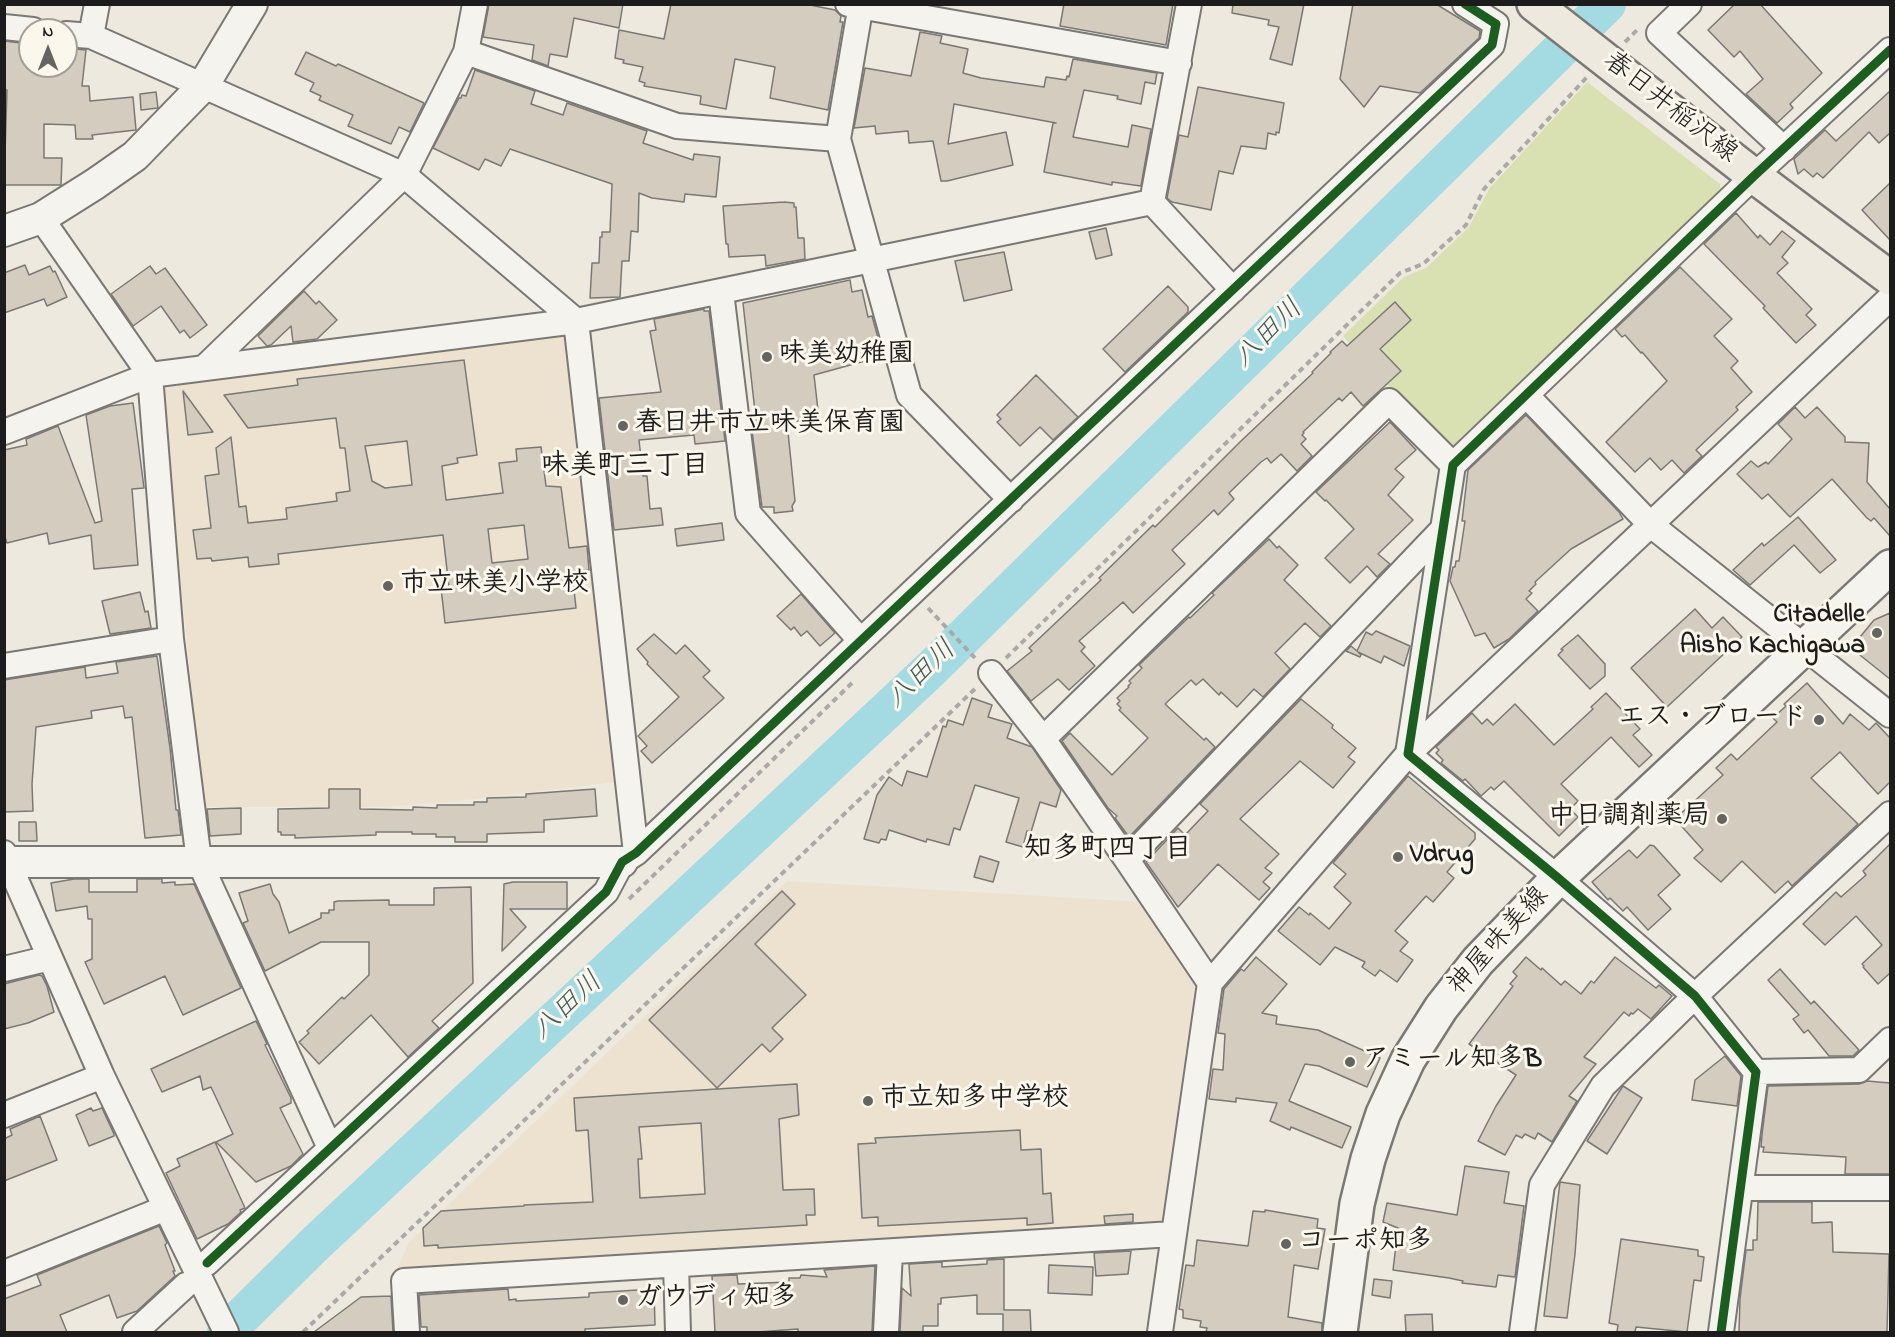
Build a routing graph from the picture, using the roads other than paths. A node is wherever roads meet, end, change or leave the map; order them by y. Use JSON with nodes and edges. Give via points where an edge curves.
{"nodes":[{"id":1,"x":97,"y":4,"type":"edge"},
{"id":2,"x":252,"y":4,"type":"edge"},
{"id":3,"x":475,"y":4,"type":"edge"},
{"id":4,"x":1189,"y":4,"type":"edge"},
{"id":5,"x":1465,"y":4,"type":"edge"},
{"id":6,"x":1689,"y":4,"type":"edge"},
{"id":7,"x":856,"y":5,"type":"edge"},
{"id":8,"x":1542,"y":9,"type":"edge"},
{"id":9,"x":78,"y":34,"type":"edge"},
{"id":10,"x":91,"y":36,"type":"junction"},
{"id":11,"x":1890,"y":50,"type":"edge"},
{"id":12,"x":466,"y":52,"type":"junction"},
{"id":13,"x":1179,"y":63,"type":"junction"},
{"id":14,"x":203,"y":86,"type":"junction"},
{"id":15,"x":838,"y":139,"type":"junction"},
{"id":16,"x":1784,"y":149,"type":"junction"},
{"id":17,"x":404,"y":175,"type":"junction"},
{"id":18,"x":1754,"y":176,"type":"junction"},
{"id":19,"x":1152,"y":202,"type":"junction"},
{"id":20,"x":41,"y":218,"type":"junction"},
{"id":21,"x":4,"y":231,"type":"edge"},
{"id":22,"x":871,"y":260,"type":"junction"},
{"id":23,"x":1890,"y":278,"type":"edge"},
{"id":24,"x":1233,"y":290,"type":"junction"},
{"id":25,"x":721,"y":292,"type":"junction"},
{"id":26,"x":1890,"y":298,"type":"edge"},
{"id":27,"x":576,"y":321,"type":"junction"},
{"id":28,"x":205,"y":367,"type":"junction"},
{"id":29,"x":150,"y":375,"type":"junction"},
{"id":30,"x":1527,"y":396,"type":"junction"},
{"id":31,"x":4,"y":432,"type":"edge"},
{"id":32,"x":1454,"y":465,"type":"junction"},
{"id":33,"x":1011,"y":500,"type":"junction"},
{"id":34,"x":1651,"y":525,"type":"junction"},
{"id":35,"x":1442,"y":530,"type":"junction"},
{"id":36,"x":1890,"y":567,"type":"edge"},
{"id":37,"x":171,"y":639,"type":"junction"},
{"id":38,"x":860,"y":640,"type":"junction"},
{"id":39,"x":1804,"y":648,"type":"junction"},
{"id":40,"x":4,"y":666,"type":"edge"},
{"id":41,"x":984,"y":667,"type":"road end"},
{"id":42,"x":1890,"y":715,"type":"edge"},
{"id":43,"x":1043,"y":739,"type":"junction"},
{"id":44,"x":1408,"y":754,"type":"junction"},
{"id":45,"x":1890,"y":814,"type":"edge"},
{"id":46,"x":629,"y":857,"type":"junction"},
{"id":47,"x":6,"y":859,"type":"edge"},
{"id":48,"x":1127,"y":860,"type":"junction"},
{"id":49,"x":199,"y":861,"type":"junction"},
{"id":50,"x":1558,"y":878,"type":"junction"},
{"id":51,"x":50,"y":958,"type":"junction"},
{"id":52,"x":4,"y":969,"type":"edge"},
{"id":53,"x":1210,"y":983,"type":"junction"},
{"id":54,"x":1695,"y":996,"type":"junction"},
{"id":55,"x":1890,"y":1040,"type":"edge"},
{"id":56,"x":1756,"y":1072,"type":"junction"},
{"id":57,"x":102,"y":1076,"type":"junction"},
{"id":58,"x":4,"y":1115,"type":"edge"},
{"id":59,"x":330,"y":1148,"type":"junction"},
{"id":60,"x":1741,"y":1188,"type":"junction"},
{"id":61,"x":1890,"y":1188,"type":"edge"},
{"id":62,"x":166,"y":1208,"type":"junction"},
{"id":63,"x":1173,"y":1234,"type":"junction"},
{"id":64,"x":890,"y":1252,"type":"junction"},
{"id":65,"x":207,"y":1263,"type":"dead end"},
{"id":66,"x":676,"y":1265,"type":"junction"},
{"id":67,"x":4,"y":1273,"type":"edge"},
{"id":68,"x":186,"y":1285,"type":"dead end"},
{"id":69,"x":135,"y":1332,"type":"edge"},
{"id":70,"x":226,"y":1332,"type":"edge"},
{"id":71,"x":407,"y":1332,"type":"edge"},
{"id":72,"x":678,"y":1332,"type":"edge"},
{"id":73,"x":885,"y":1332,"type":"edge"},
{"id":74,"x":1160,"y":1332,"type":"edge"},
{"id":75,"x":1340,"y":1332,"type":"edge"},
{"id":76,"x":1522,"y":1332,"type":"edge"},
{"id":77,"x":1721,"y":1332,"type":"edge"}],
"edges":[{"from":1,"to":10,"type":"street"},
{"from":2,"to":14,"type":"street"},
{"from":3,"to":12,"type":"street"},
{"from":4,"to":13,"type":"street"},
{"from":5,"to":24,"type":"street","via":[[1496,24],[1492,45]]},
{"from":6,"to":16,"type":"street","via":[[1659,33]]},
{"from":7,"to":13,"type":"street"},
{"from":7,"to":15,"type":"street"},
{"from":8,"to":18,"type":"main road","name":"春日井稲沢線","via":[[1591,62]]},
{"from":9,"to":10,"type":"street"},
{"from":10,"to":14,"type":"street"},
{"from":11,"to":16,"type":"street"},
{"from":12,"to":15,"type":"street","via":[[677,126]]},
{"from":12,"to":17,"type":"street"},
{"from":13,"to":19,"type":"street"},
{"from":14,"to":17,"type":"street"},
{"from":14,"to":20,"type":"street","via":[[135,156]]},
{"from":15,"to":22,"type":"street"},
{"from":16,"to":18,"type":"street"},
{"from":17,"to":27,"type":"street"},
{"from":17,"to":28,"type":"street"},
{"from":18,"to":23,"type":"main road","name":"春日井稲沢線"},
{"from":18,"to":30,"type":"street"},
{"from":19,"to":22,"type":"street"},
{"from":19,"to":24,"type":"street"},
{"from":20,"to":21,"type":"street"},
{"from":20,"to":29,"type":"street"},
{"from":22,"to":25,"type":"street"},
{"from":22,"to":33,"type":"street","via":[[909,395]]},
{"from":24,"to":33,"type":"street"},
{"from":25,"to":27,"type":"street"},
{"from":25,"to":38,"type":"street","via":[[748,513]]},
{"from":26,"to":34,"type":"street"},
{"from":27,"to":28,"type":"street"},
{"from":27,"to":46,"type":"street"},
{"from":28,"to":29,"type":"street"},
{"from":29,"to":31,"type":"street"},
{"from":29,"to":37,"type":"street"},
{"from":30,"to":32,"type":"street"},
{"from":30,"to":34,"type":"street"},
{"from":32,"to":35,"type":"street"},
{"from":32,"to":43,"type":"street","via":[[1389,401]]},
{"from":33,"to":38,"type":"street"},
{"from":34,"to":39,"type":"street"},
{"from":34,"to":44,"type":"street"},
{"from":35,"to":44,"type":"street"},
{"from":35,"to":48,"type":"street"},
{"from":36,"to":39,"type":"main road","name":"神屋味美線"},
{"from":37,"to":40,"type":"street"},
{"from":37,"to":49,"type":"street"},
{"from":38,"to":46,"type":"street"},
{"from":39,"to":42,"type":"street"},
{"from":39,"to":50,"type":"main road","name":"神屋味美線"},
{"from":41,"to":43,"type":"street"},
{"from":43,"to":48,"type":"street"},
{"from":44,"to":50,"type":"street"},
{"from":44,"to":53,"type":"street"},
{"from":45,"to":54,"type":"street"},
{"from":46,"to":49,"type":"street"},
{"from":46,"to":59,"type":"street","via":[[606,892]]},
{"from":47,"to":49,"type":"street"},
{"from":47,"to":51,"type":"street"},
{"from":48,"to":53,"type":"street"},
{"from":49,"to":59,"type":"street"},
{"from":50,"to":54,"type":"street"},
{"from":50,"to":75,"type":"main road","name":"神屋味美線","via":[[1478,961],[1441,1008],[1408,1060],[1383,1113],[1365,1170]]},
{"from":51,"to":52,"type":"street"},
{"from":51,"to":57,"type":"street"},
{"from":53,"to":63,"type":"street"},
{"from":54,"to":56,"type":"street"},
{"from":54,"to":76,"type":"street","via":[[1603,1086],[1542,1185]]},
{"from":55,"to":56,"type":"street","via":[[1859,1070]]},
{"from":56,"to":60,"type":"street"},
{"from":57,"to":58,"type":"street"},
{"from":57,"to":62,"type":"street"},
{"from":59,"to":65,"type":"street"},
{"from":60,"to":61,"type":"street"},
{"from":60,"to":77,"type":"street"},
{"from":62,"to":67,"type":"street"},
{"from":62,"to":70,"type":"street"},
{"from":63,"to":64,"type":"street"},
{"from":63,"to":74,"type":"street"},
{"from":64,"to":66,"type":"street"},
{"from":64,"to":73,"type":"street"},
{"from":66,"to":71,"type":"street","via":[[404,1281]]},
{"from":66,"to":72,"type":"street"},
{"from":68,"to":69,"type":"street"}]}
